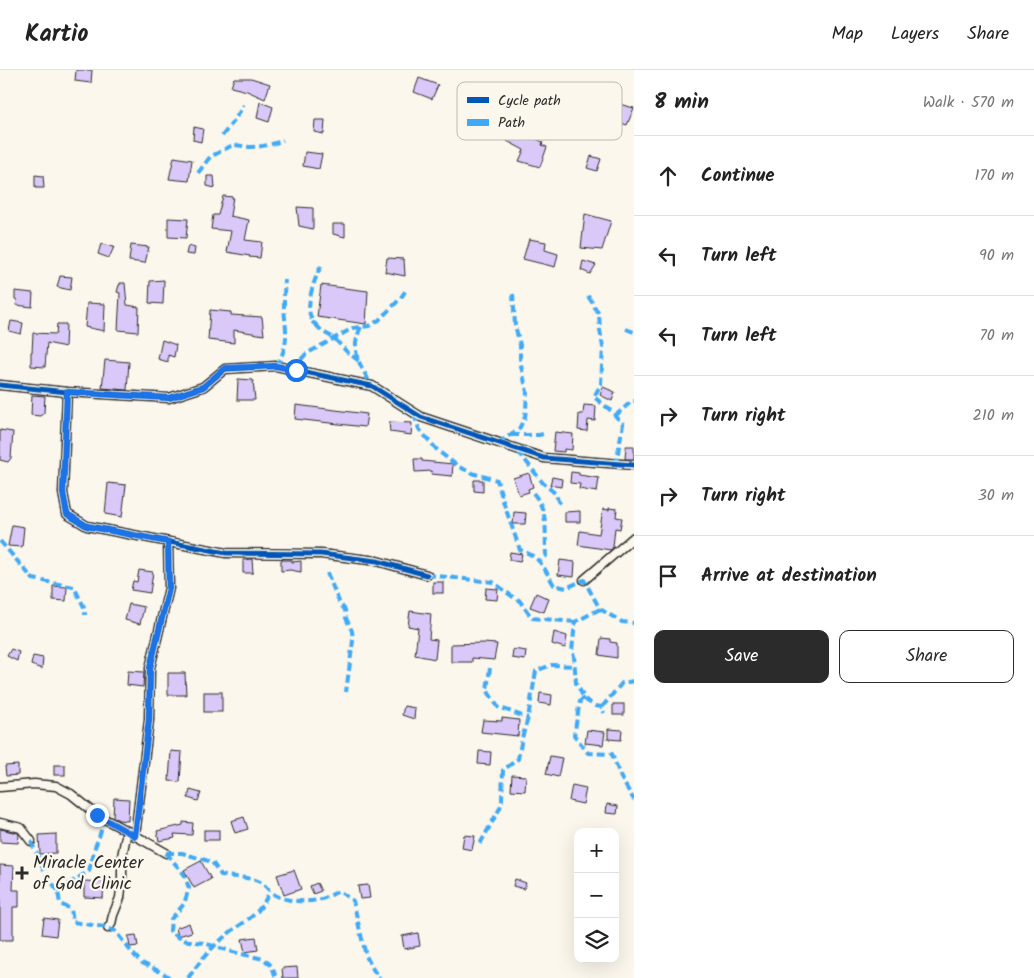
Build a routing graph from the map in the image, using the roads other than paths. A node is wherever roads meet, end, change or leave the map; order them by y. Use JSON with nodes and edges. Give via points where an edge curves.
{"nodes":[{"id":1,"x":0,"y":385,"type":"edge"},
{"id":2,"x":67,"y":392,"type":"junction"},
{"id":3,"x":634,"y":465,"type":"edge"},
{"id":4,"x":634,"y":536,"type":"edge"},
{"id":5,"x":168,"y":542,"type":"junction"},
{"id":6,"x":427,"y":575,"type":"dead end"},
{"id":7,"x":584,"y":580,"type":"dead end"},
{"id":8,"x":0,"y":787,"type":"edge"},
{"id":9,"x":0,"y":823,"type":"edge"},
{"id":10,"x":127,"y":831,"type":"junction"},
{"id":11,"x":135,"y":836,"type":"junction"},
{"id":12,"x":31,"y":841,"type":"dead end"},
{"id":13,"x":166,"y":854,"type":"dead end"},
{"id":14,"x":108,"y":928,"type":"dead end"}],
"edges":[{"from":1,"to":2,"type":"street"},
{"from":2,"to":3,"type":"street","via":[[169,398],[203,387],[225,368],[276,366],[372,386],[420,417],[544,458]]},
{"from":2,"to":5,"type":"street","via":[[63,493],[67,514],[87,526]]},
{"from":4,"to":7,"type":"street"},
{"from":5,"to":6,"type":"street","via":[[226,553],[321,554],[377,561]]},
{"from":5,"to":11,"type":"street","via":[[169,588],[150,668],[149,720]]},
{"from":8,"to":10,"type":"street","via":[[56,786],[97,815]]},
{"from":9,"to":12,"type":"street","via":[[20,828]]},
{"from":10,"to":11,"type":"street"},
{"from":10,"to":14,"type":"street","via":[[120,898]]},
{"from":11,"to":13,"type":"street"}]}
